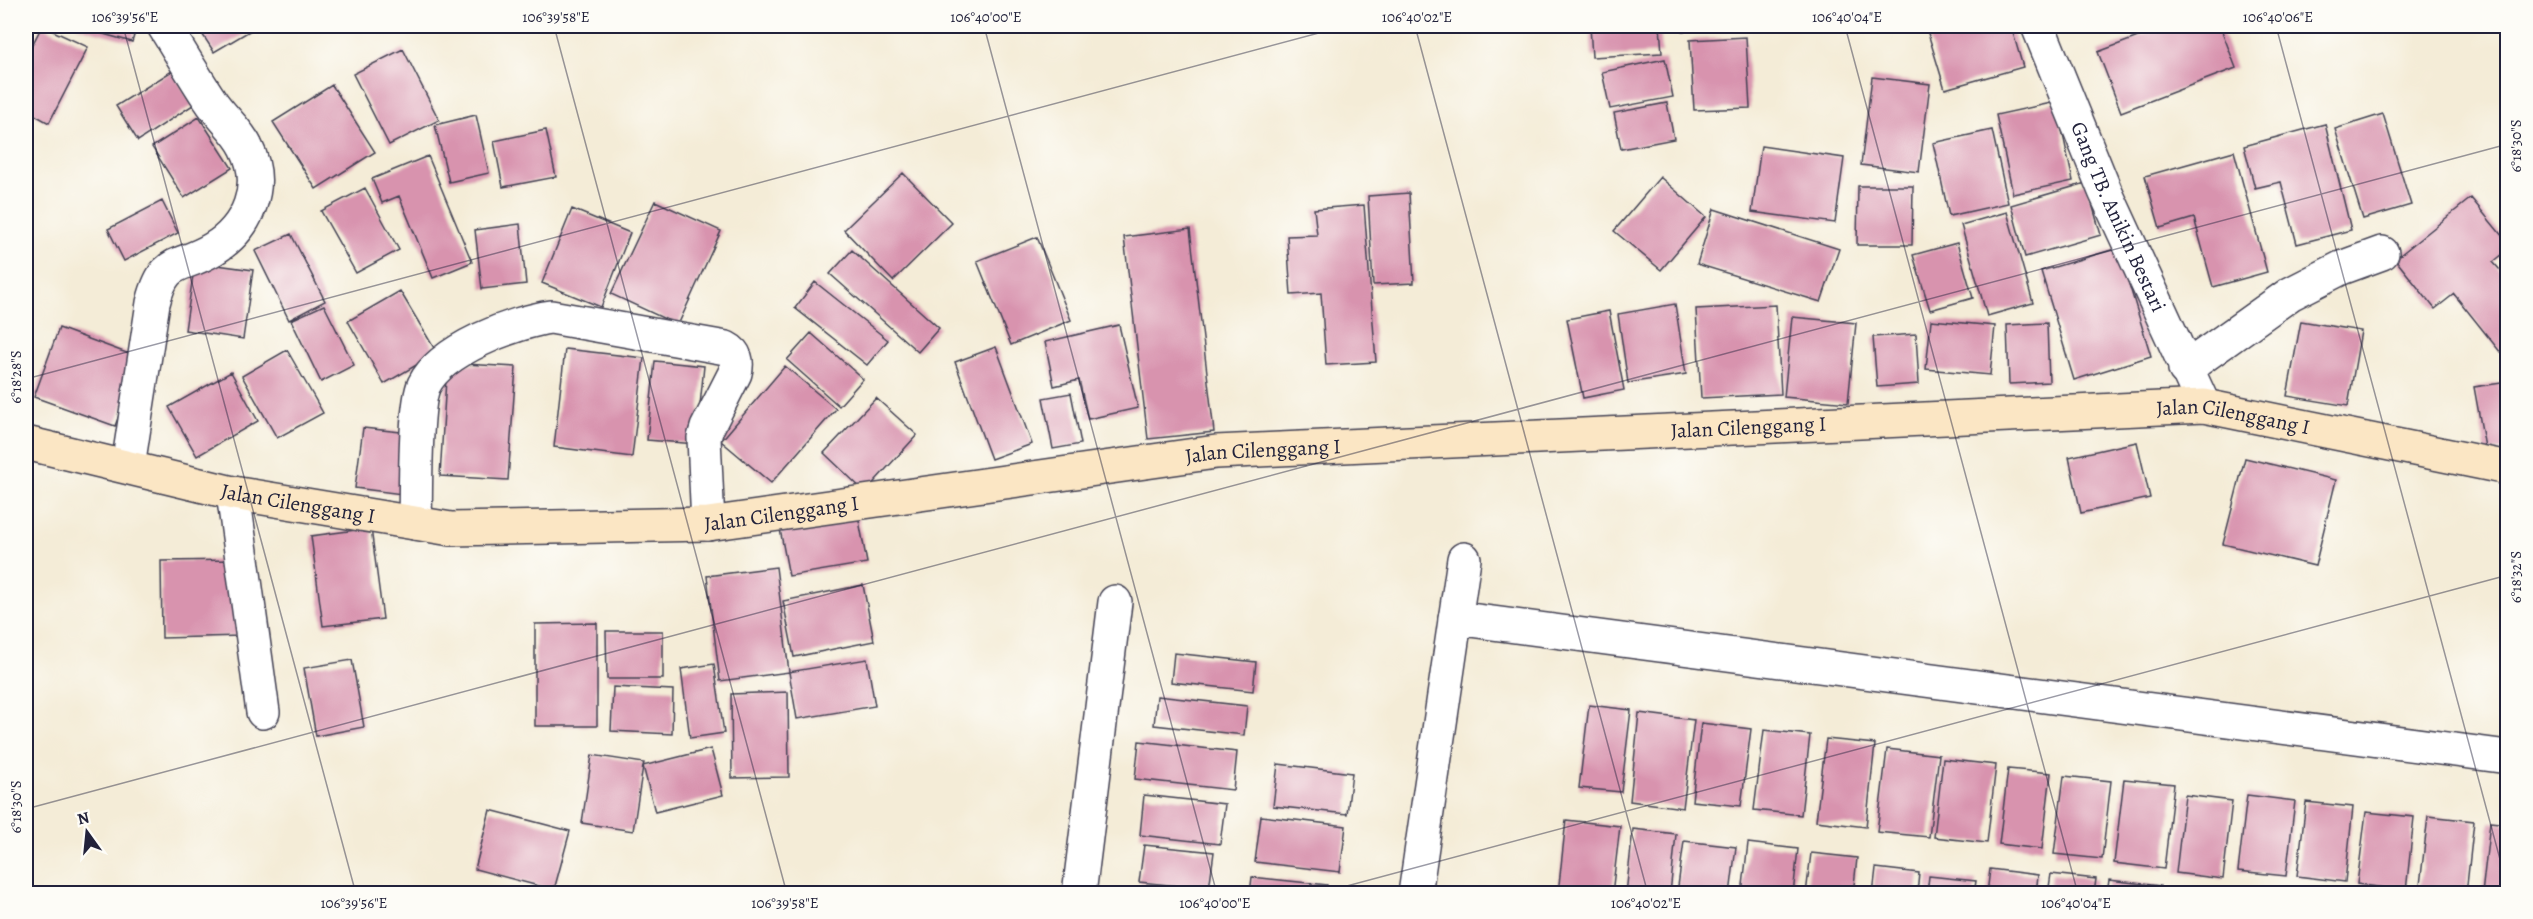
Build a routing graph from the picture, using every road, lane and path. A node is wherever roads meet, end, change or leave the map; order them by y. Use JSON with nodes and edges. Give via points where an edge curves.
{"nodes":[{"id":1,"x":164,"y":26,"type":"edge"},
{"id":2,"x":2038,"y":26,"type":"edge"},
{"id":3,"x":2382,"y":253,"type":"dead end"},
{"id":4,"x":2185,"y":369,"type":"junction"},
{"id":5,"x":2204,"y":406,"type":"junction"},
{"id":6,"x":26,"y":443,"type":"edge"},
{"id":7,"x":128,"y":466,"type":"junction"},
{"id":8,"x":2508,"y":468,"type":"edge"},
{"id":9,"x":233,"y":493,"type":"junction"},
{"id":10,"x":415,"y":523,"type":"junction"},
{"id":11,"x":708,"y":524,"type":"junction"},
{"id":12,"x":1464,"y":559,"type":"dead end"},
{"id":13,"x":1115,"y":602,"type":"dead end"},
{"id":14,"x":1455,"y":618,"type":"junction"},
{"id":15,"x":263,"y":712,"type":"dead end"},
{"id":16,"x":2508,"y":757,"type":"edge"},
{"id":17,"x":1080,"y":894,"type":"edge"},
{"id":18,"x":1415,"y":894,"type":"edge"}],
"edges":[{"from":1,"to":7,"type":"street","via":[[211,102],[246,146],[254,166],[255,189],[249,211],[236,231],[212,249],[170,268],[159,279]]},
{"from":2,"to":4,"type":"street","name":"Gang TB. Anikin Bestari","via":[[2105,190]]},
{"from":3,"to":4,"type":"street","via":[[2290,294]]},
{"from":4,"to":5,"type":"street","name":"Gang TB. Anikin Bestari"},
{"from":5,"to":8,"type":"street","name":"Jalan Cilenggang I"},
{"from":5,"to":11,"type":"street","name":"Jalan Cilenggang I","via":[[1216,452]]},
{"from":6,"to":7,"type":"street","name":"Jalan Cilenggang I"},
{"from":7,"to":9,"type":"street","name":"Jalan Cilenggang I"},
{"from":9,"to":10,"type":"street","name":"Jalan Cilenggang I"},
{"from":9,"to":15,"type":"street"},
{"from":10,"to":11,"type":"street","name":"Jalan Cilenggang I","via":[[451,529]]},
{"from":10,"to":11,"type":"street","via":[[423,386],[439,364],[485,338],[530,320],[551,317],[732,351],[738,364],[704,438]]},
{"from":12,"to":14,"type":"street"},
{"from":13,"to":17,"type":"street"},
{"from":14,"to":16,"type":"street"},
{"from":14,"to":18,"type":"street"}]}
